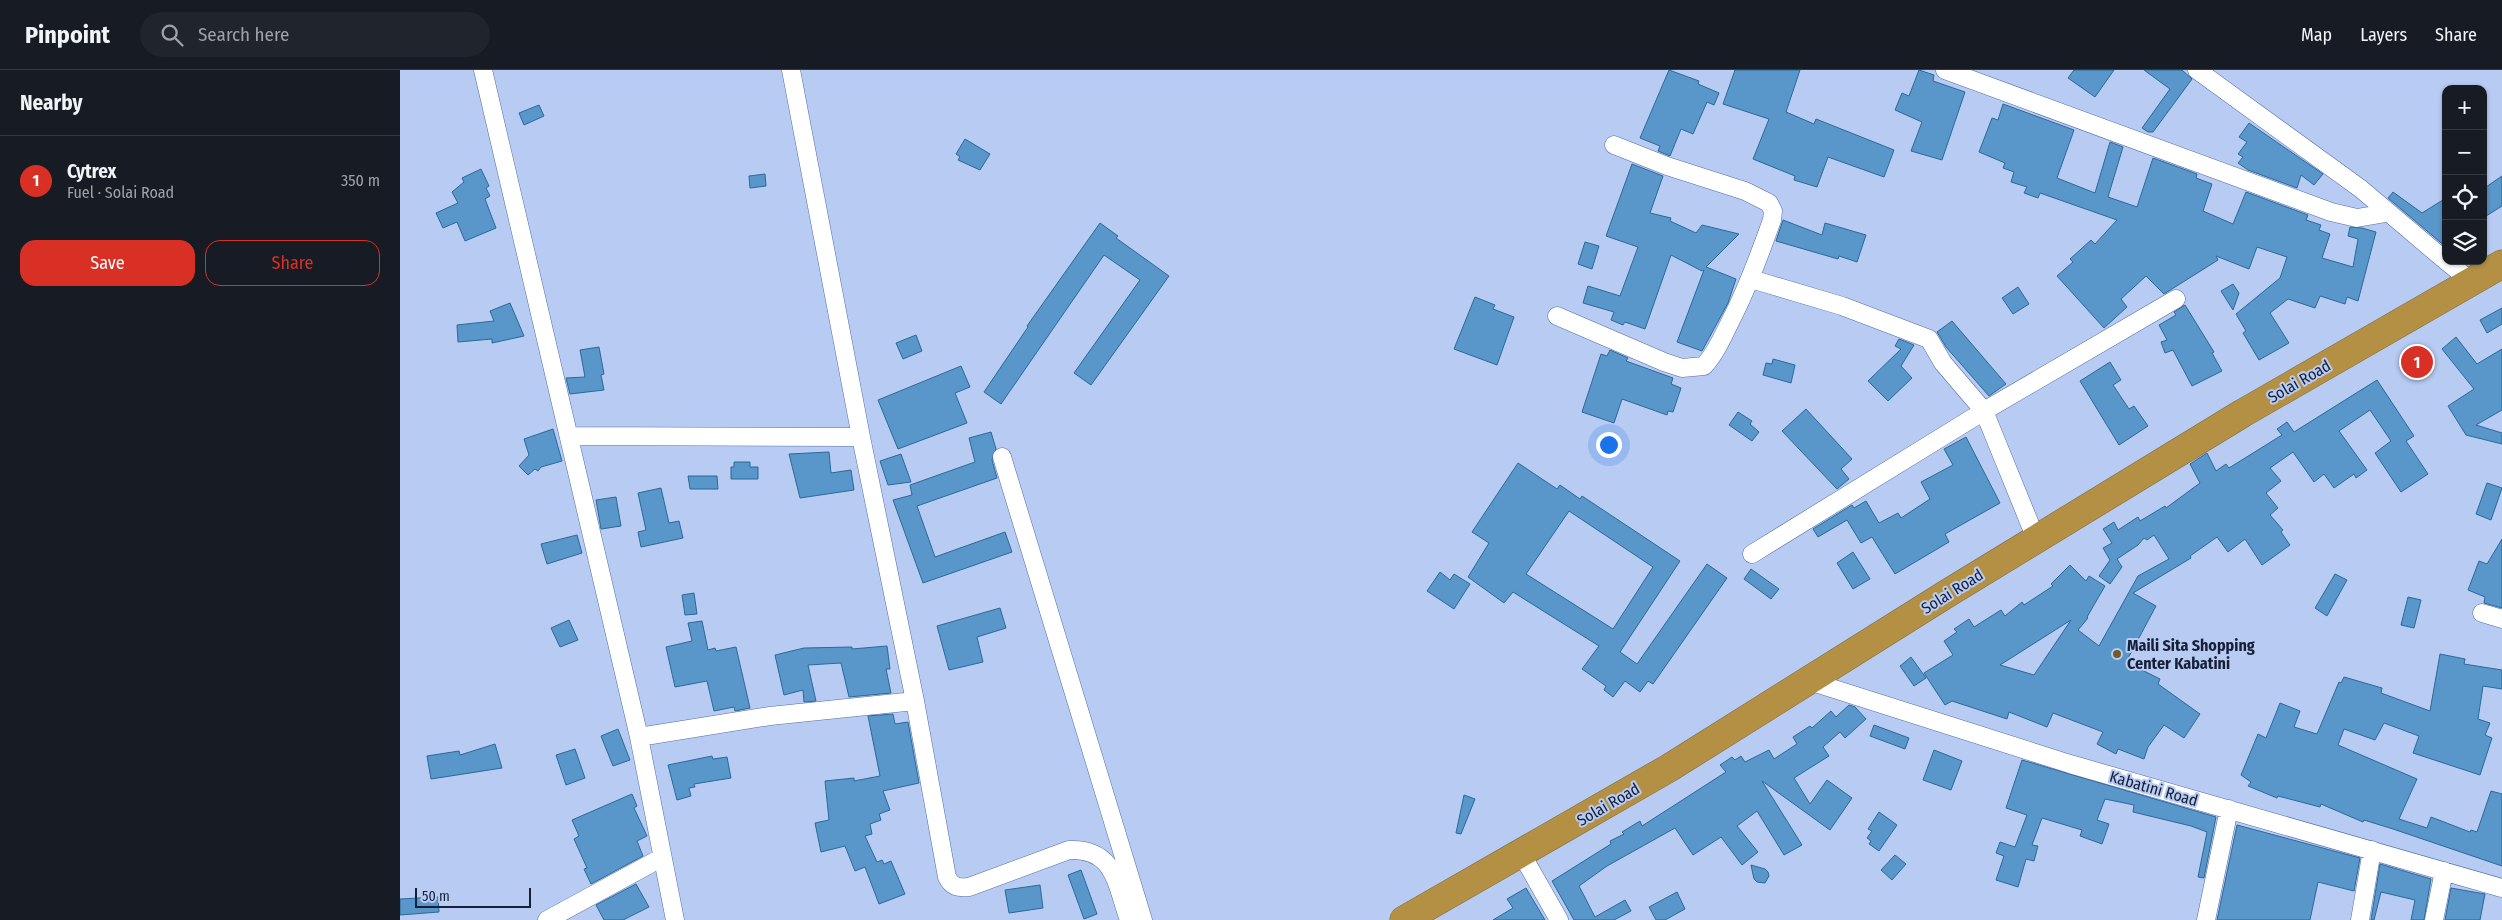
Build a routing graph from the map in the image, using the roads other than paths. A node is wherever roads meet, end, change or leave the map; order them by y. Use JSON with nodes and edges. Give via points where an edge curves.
{"nodes":[{"id":1,"x":483,"y":70,"type":"edge"},
{"id":2,"x":791,"y":70,"type":"edge"},
{"id":3,"x":1945,"y":70,"type":"edge"},
{"id":4,"x":2197,"y":70,"type":"edge"},
{"id":5,"x":1614,"y":145,"type":"dead end"},
{"id":6,"x":2386,"y":213,"type":"junction"},
{"id":7,"x":2442,"y":258,"type":"edge"},
{"id":8,"x":2502,"y":264,"type":"edge"},
{"id":9,"x":2451,"y":265,"type":"edge"},
{"id":10,"x":1751,"y":280,"type":"junction"},
{"id":11,"x":2471,"y":281,"type":"junction"},
{"id":12,"x":2176,"y":299,"type":"dead end"},
{"id":13,"x":1557,"y":316,"type":"dead end"},
{"id":14,"x":1984,"y":411,"type":"junction"},
{"id":15,"x":569,"y":436,"type":"junction"},
{"id":16,"x":861,"y":438,"type":"junction"},
{"id":17,"x":1002,"y":457,"type":"dead end"},
{"id":18,"x":2036,"y":539,"type":"junction"},
{"id":19,"x":1752,"y":554,"type":"dead end"},
{"id":20,"x":2482,"y":613,"type":"dead end"},
{"id":21,"x":2502,"y":619,"type":"edge"},
{"id":22,"x":1809,"y":681,"type":"junction"},
{"id":23,"x":915,"y":701,"type":"junction"},
{"id":24,"x":639,"y":737,"type":"junction"},
{"id":25,"x":2228,"y":808,"type":"junction"},
{"id":26,"x":2372,"y":850,"type":"junction"},
{"id":27,"x":1521,"y":854,"type":"junction"},
{"id":28,"x":661,"y":858,"type":"junction"},
{"id":29,"x":2444,"y":871,"type":"junction"},
{"id":30,"x":2502,"y":888,"type":"edge"},
{"id":31,"x":547,"y":920,"type":"edge"},
{"id":32,"x":675,"y":920,"type":"edge"},
{"id":33,"x":1129,"y":920,"type":"edge"},
{"id":34,"x":1143,"y":920,"type":"edge"},
{"id":35,"x":1404,"y":920,"type":"edge"},
{"id":36,"x":1559,"y":920,"type":"edge"},
{"id":37,"x":2206,"y":920,"type":"edge"},
{"id":38,"x":2360,"y":920,"type":"edge"},
{"id":39,"x":2434,"y":920,"type":"edge"}],
"edges":[{"from":1,"to":15,"type":"street"},
{"from":2,"to":16,"type":"street"},
{"from":3,"to":6,"type":"street","via":[[2331,212],[2357,218]]},
{"from":4,"to":6,"type":"street","via":[[2361,189]]},
{"from":5,"to":10,"type":"street","via":[[1745,191],[1769,203],[1773,211],[1772,220]]},
{"from":6,"to":7,"type":"street"},
{"from":8,"to":11,"type":"highway","name":"Solai Road"},
{"from":9,"to":11,"type":"street"},
{"from":10,"to":13,"type":"street","via":[[1712,358],[1704,366],[1694,368],[1682,368],[1652,358]]},
{"from":10,"to":14,"type":"street","via":[[1842,306],[1929,339],[1943,363]]},
{"from":11,"to":18,"type":"highway","name":"Solai Road","via":[[2243,413]]},
{"from":12,"to":14,"type":"street"},
{"from":14,"to":18,"type":"street"},
{"from":14,"to":19,"type":"street"},
{"from":15,"to":16,"type":"street"},
{"from":15,"to":24,"type":"street"},
{"from":16,"to":23,"type":"street"},
{"from":17,"to":34,"type":"street"},
{"from":18,"to":22,"type":"highway","name":"Solai Road"},
{"from":20,"to":21,"type":"street"},
{"from":22,"to":25,"type":"street","name":"Kabatini Road","via":[[2070,764]]},
{"from":22,"to":27,"type":"highway","name":"Solai Road"},
{"from":23,"to":24,"type":"street","via":[[770,716]]},
{"from":23,"to":33,"type":"street","via":[[950,884],[957,888],[969,887],[1068,850],[1084,850],[1099,855],[1110,867]]},
{"from":24,"to":28,"type":"street"},
{"from":25,"to":26,"type":"street","name":"Kabatini Road"},
{"from":25,"to":37,"type":"street"},
{"from":26,"to":29,"type":"street","name":"Kabatini Road"},
{"from":26,"to":38,"type":"street"},
{"from":27,"to":35,"type":"highway","name":"Solai Road"},
{"from":27,"to":36,"type":"street"},
{"from":28,"to":31,"type":"street"},
{"from":28,"to":32,"type":"street"},
{"from":29,"to":30,"type":"street","name":"Kabatini Road"},
{"from":29,"to":39,"type":"street"}]}
